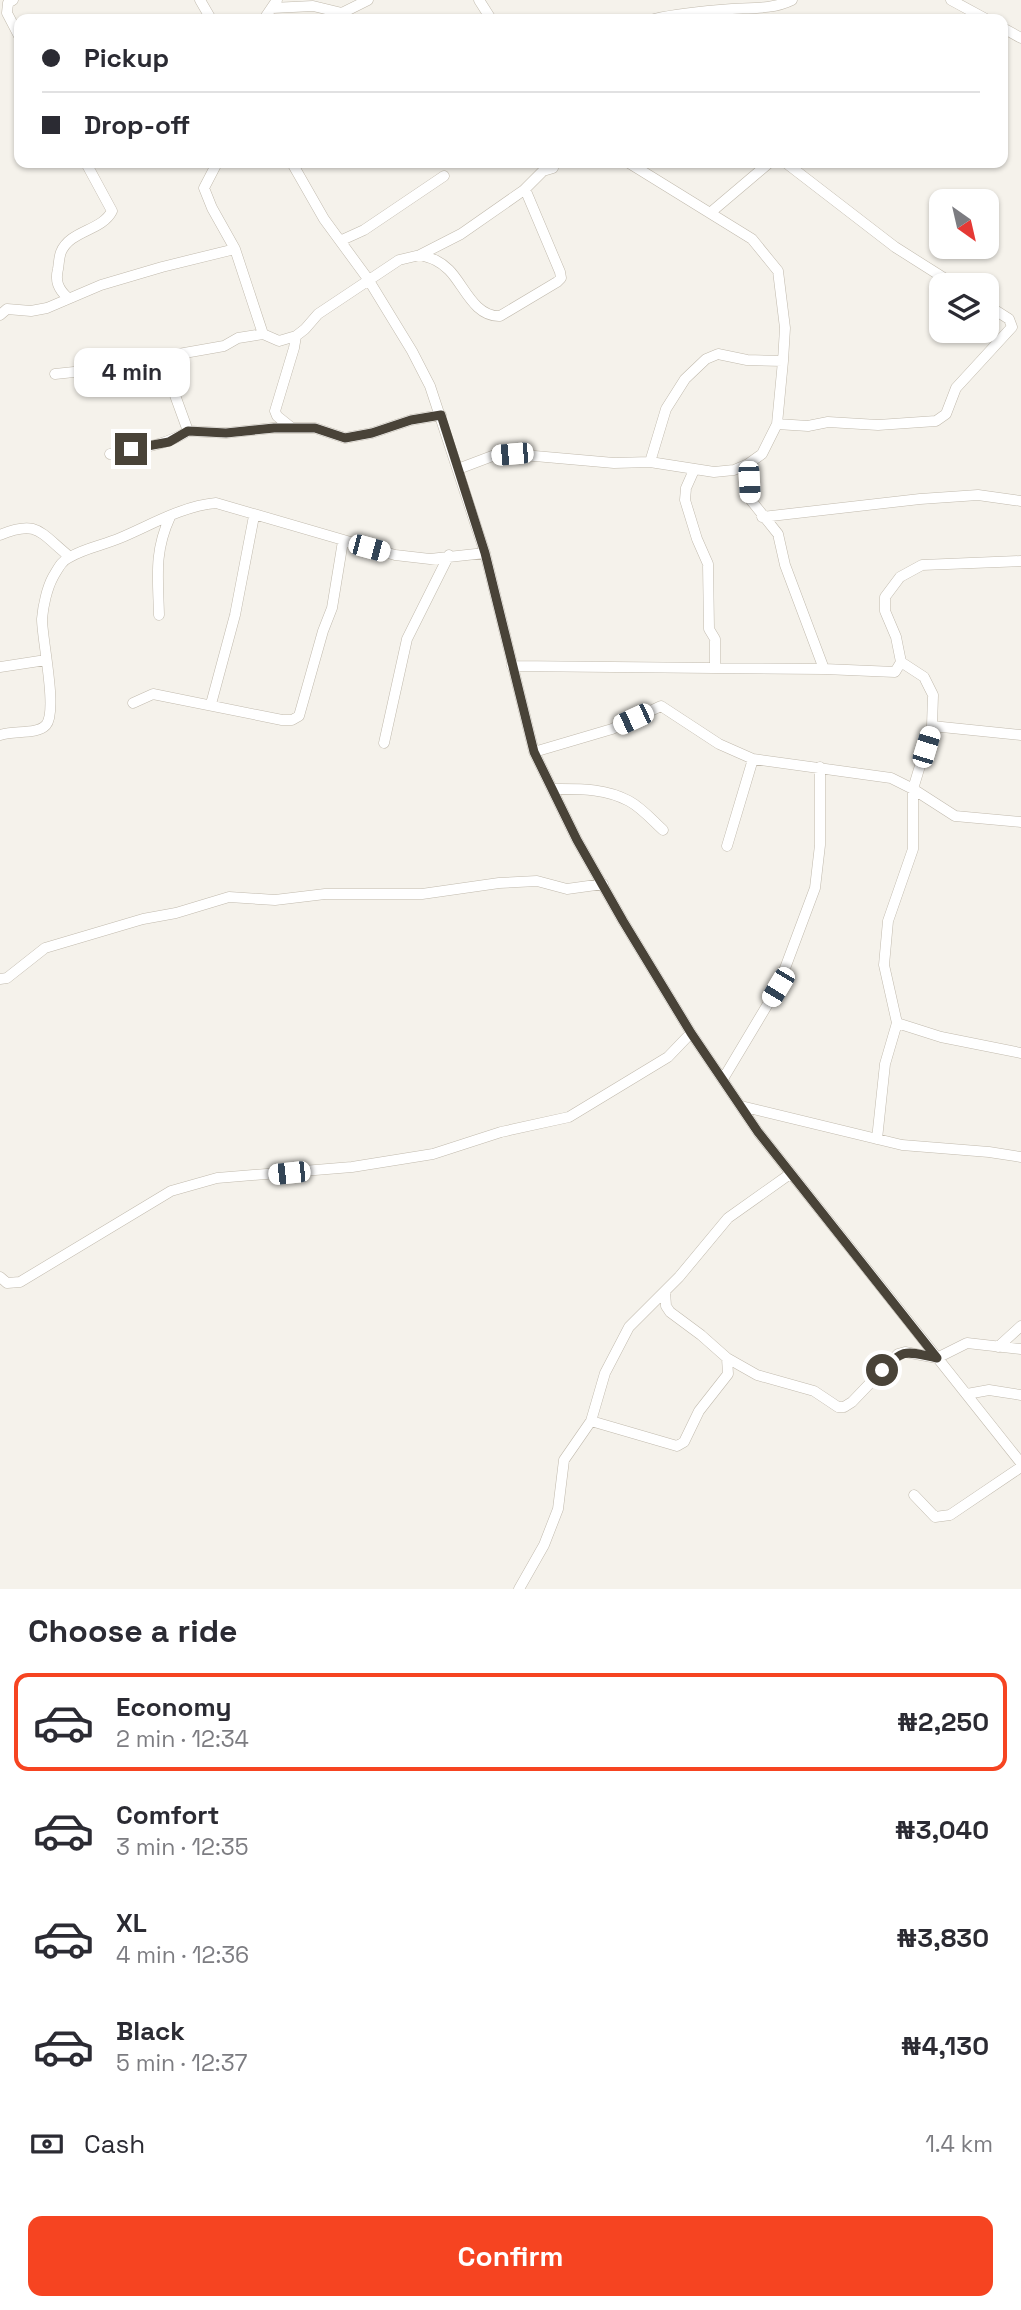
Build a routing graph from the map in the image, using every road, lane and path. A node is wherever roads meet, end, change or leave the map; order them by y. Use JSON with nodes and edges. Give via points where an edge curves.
{"nodes":[{"id":1,"x":13,"y":0,"type":"edge"},
{"id":2,"x":368,"y":0,"type":"edge"},
{"id":3,"x":792,"y":0,"type":"edge"},
{"id":4,"x":951,"y":0,"type":"edge"},
{"id":5,"x":274,"y":4,"type":"edge"},
{"id":6,"x":679,"y":14,"type":"edge"},
{"id":7,"x":977,"y":14,"type":"edge"},
{"id":8,"x":14,"y":26,"type":"edge"},
{"id":9,"x":89,"y":168,"type":"edge"},
{"id":10,"x":214,"y":168,"type":"edge"},
{"id":11,"x":295,"y":168,"type":"edge"},
{"id":12,"x":553,"y":168,"type":"dead end"},
{"id":13,"x":637,"y":168,"type":"edge"},
{"id":14,"x":762,"y":168,"type":"edge"},
{"id":15,"x":792,"y":168,"type":"edge"},
{"id":16,"x":444,"y":176,"type":"dead end"},
{"id":17,"x":525,"y":189,"type":"junction"},
{"id":18,"x":710,"y":214,"type":"junction"},
{"id":19,"x":342,"y":240,"type":"junction"},
{"id":20,"x":235,"y":249,"type":"junction"},
{"id":21,"x":420,"y":255,"type":"junction"},
{"id":22,"x":936,"y":273,"type":"edge"},
{"id":23,"x":368,"y":279,"type":"junction"},
{"id":24,"x":68,"y":298,"type":"junction"},
{"id":25,"x":999,"y":313,"type":"edge"},
{"id":26,"x":0,"y":315,"type":"edge"},
{"id":27,"x":262,"y":334,"type":"junction"},
{"id":28,"x":296,"y":336,"type":"junction"},
{"id":29,"x":999,"y":341,"type":"edge"},
{"id":30,"x":997,"y":343,"type":"edge"},
{"id":31,"x":173,"y":355,"type":"junction"},
{"id":32,"x":783,"y":361,"type":"junction"},
{"id":33,"x":55,"y":374,"type":"dead end"},
{"id":34,"x":275,"y":411,"type":"junction"},
{"id":35,"x":441,"y":415,"type":"junction"},
{"id":36,"x":777,"y":424,"type":"junction"},
{"id":37,"x":292,"y":428,"type":"junction"},
{"id":38,"x":264,"y":429,"type":"junction"},
{"id":39,"x":188,"y":431,"type":"junction"},
{"id":40,"x":110,"y":454,"type":"dead end"},
{"id":41,"x":650,"y":462,"type":"junction"},
{"id":42,"x":748,"y":464,"type":"junction"},
{"id":43,"x":458,"y":468,"type":"junction"},
{"id":44,"x":694,"y":470,"type":"junction"},
{"id":45,"x":1021,"y":501,"type":"edge"},
{"id":46,"x":254,"y":516,"type":"junction"},
{"id":47,"x":170,"y":517,"type":"junction"},
{"id":48,"x":762,"y":517,"type":"junction"},
{"id":49,"x":0,"y":535,"type":"edge"},
{"id":50,"x":342,"y":541,"type":"junction"},
{"id":51,"x":485,"y":553,"type":"junction"},
{"id":52,"x":449,"y":555,"type":"junction"},
{"id":53,"x":69,"y":557,"type":"junction"},
{"id":54,"x":1021,"y":561,"type":"edge"},
{"id":55,"x":159,"y":615,"type":"dead end"},
{"id":56,"x":46,"y":660,"type":"junction"},
{"id":57,"x":901,"y":662,"type":"junction"},
{"id":58,"x":512,"y":666,"type":"junction"},
{"id":59,"x":0,"y":667,"type":"edge"},
{"id":60,"x":715,"y":668,"type":"junction"},
{"id":61,"x":824,"y":669,"type":"junction"},
{"id":62,"x":133,"y":703,"type":"dead end"},
{"id":63,"x":211,"y":704,"type":"junction"},
{"id":64,"x":932,"y":726,"type":"junction"},
{"id":65,"x":0,"y":735,"type":"edge"},
{"id":66,"x":1021,"y":735,"type":"edge"},
{"id":67,"x":384,"y":743,"type":"dead end"},
{"id":68,"x":534,"y":752,"type":"junction"},
{"id":69,"x":753,"y":759,"type":"junction"},
{"id":70,"x":820,"y":767,"type":"junction"},
{"id":71,"x":553,"y":789,"type":"junction"},
{"id":72,"x":913,"y":789,"type":"junction"},
{"id":73,"x":1021,"y":822,"type":"edge"},
{"id":74,"x":663,"y":830,"type":"dead end"},
{"id":75,"x":727,"y":846,"type":"dead end"},
{"id":76,"x":603,"y":884,"type":"junction"},
{"id":77,"x":0,"y":979,"type":"edge"},
{"id":78,"x":897,"y":1023,"type":"junction"},
{"id":79,"x":691,"y":1033,"type":"junction"},
{"id":80,"x":1021,"y":1053,"type":"edge"},
{"id":81,"x":723,"y":1079,"type":"junction"},
{"id":82,"x":741,"y":1106,"type":"junction"},
{"id":83,"x":877,"y":1139,"type":"junction"},
{"id":84,"x":1021,"y":1157,"type":"edge"},
{"id":85,"x":790,"y":1174,"type":"junction"},
{"id":86,"x":0,"y":1277,"type":"edge"},
{"id":87,"x":665,"y":1291,"type":"junction"},
{"id":88,"x":1021,"y":1326,"type":"edge"},
{"id":89,"x":999,"y":1347,"type":"junction"},
{"id":90,"x":1021,"y":1349,"type":"edge"},
{"id":91,"x":727,"y":1358,"type":"junction"},
{"id":92,"x":937,"y":1358,"type":"junction"},
{"id":93,"x":967,"y":1394,"type":"junction"},
{"id":94,"x":1021,"y":1395,"type":"edge"},
{"id":95,"x":591,"y":1421,"type":"junction"},
{"id":96,"x":1021,"y":1465,"type":"edge"},
{"id":97,"x":914,"y":1495,"type":"dead end"},
{"id":98,"x":519,"y":1589,"type":"edge"}],
"edges":[{"from":1,"to":8,"type":"street","via":[[7,13]]},
{"from":2,"to":5,"type":"street","via":[[342,13]]},
{"from":3,"to":6,"type":"street","via":[[768,7]]},
{"from":4,"to":7,"type":"street"},
{"from":9,"to":24,"type":"street","via":[[112,211],[108,219],[79,234],[61,251],[56,278]]},
{"from":10,"to":20,"type":"street","via":[[204,188]]},
{"from":11,"to":19,"type":"street","via":[[318,210]]},
{"from":12,"to":17,"type":"street","via":[[543,171]]},
{"from":13,"to":18,"type":"street"},
{"from":14,"to":18,"type":"street"},
{"from":15,"to":22,"type":"street"},
{"from":16,"to":19,"type":"street"},
{"from":17,"to":21,"type":"street","via":[[461,234]]},
{"from":17,"to":21,"type":"street","via":[[560,272],[557,282],[493,316],[477,305],[435,258]]},
{"from":18,"to":32,"type":"street","via":[[751,239],[778,271],[785,328]]},
{"from":19,"to":23,"type":"street"},
{"from":20,"to":24,"type":"street"},
{"from":20,"to":27,"type":"street"},
{"from":21,"to":23,"type":"street","via":[[399,260]]},
{"from":23,"to":28,"type":"street","via":[[318,314]]},
{"from":23,"to":35,"type":"street","via":[[412,351]]},
{"from":24,"to":26,"type":"street","via":[[31,311],[7,309]]},
{"from":25,"to":29,"type":"street","via":[[1012,327]]},
{"from":27,"to":28,"type":"street","via":[[279,341]]},
{"from":27,"to":31,"type":"street"},
{"from":28,"to":34,"type":"street"},
{"from":30,"to":36,"type":"street","via":[[956,388],[946,414],[936,421]]},
{"from":31,"to":33,"type":"street"},
{"from":31,"to":39,"type":"street","via":[[172,387]]},
{"from":32,"to":36,"type":"street"},
{"from":32,"to":41,"type":"street","via":[[719,354],[706,359],[685,379],[666,408]]},
{"from":34,"to":37,"type":"street"},
{"from":34,"to":38,"type":"street"},
{"from":35,"to":37,"type":"street","via":[[345,438],[315,428]]},
{"from":35,"to":43,"type":"street"},
{"from":36,"to":42,"type":"street","via":[[762,454]]},
{"from":37,"to":38,"type":"street"},
{"from":38,"to":39,"type":"street"},
{"from":39,"to":40,"type":"street","via":[[169,442]]},
{"from":41,"to":43,"type":"street","via":[[512,454]]},
{"from":41,"to":44,"type":"street"},
{"from":42,"to":44,"type":"street","via":[[734,470]]},
{"from":42,"to":48,"type":"street","via":[[750,499]]},
{"from":43,"to":51,"type":"street"},
{"from":44,"to":60,"type":"street","via":[[685,500],[708,564]]},
{"from":45,"to":48,"type":"street","via":[[978,495]]},
{"from":46,"to":47,"type":"street","via":[[216,503],[197,505]]},
{"from":46,"to":50,"type":"street"},
{"from":46,"to":63,"type":"street"},
{"from":47,"to":53,"type":"street"},
{"from":47,"to":55,"type":"street","via":[[158,554]]},
{"from":48,"to":61,"type":"street","via":[[778,534]]},
{"from":49,"to":53,"type":"street","via":[[33,527]]},
{"from":50,"to":52,"type":"street","via":[[395,555],[430,559]]},
{"from":50,"to":63,"type":"street","via":[[332,608],[299,716],[282,720]]},
{"from":51,"to":52,"type":"street"},
{"from":51,"to":58,"type":"street"},
{"from":52,"to":67,"type":"street","via":[[407,639]]},
{"from":53,"to":56,"type":"street","via":[[50,582],[42,617]]},
{"from":54,"to":57,"type":"street","via":[[922,565],[900,577],[885,597],[885,611]]},
{"from":56,"to":59,"type":"street"},
{"from":56,"to":65,"type":"street","via":[[50,718],[36,730]]},
{"from":57,"to":61,"type":"street","via":[[895,672]]},
{"from":57,"to":64,"type":"street","via":[[925,677],[933,695]]},
{"from":58,"to":60,"type":"street"},
{"from":58,"to":68,"type":"street"},
{"from":60,"to":61,"type":"street"},
{"from":62,"to":63,"type":"street","via":[[153,694]]},
{"from":64,"to":66,"type":"street"},
{"from":64,"to":72,"type":"street"},
{"from":68,"to":69,"type":"street","via":[[611,729],[661,706],[719,744]]},
{"from":68,"to":71,"type":"street"},
{"from":69,"to":70,"type":"street"},
{"from":69,"to":75,"type":"street"},
{"from":70,"to":72,"type":"street","via":[[891,778]]},
{"from":70,"to":81,"type":"street","via":[[815,888],[778,987]]},
{"from":71,"to":74,"type":"street","via":[[595,789],[617,796]]},
{"from":71,"to":76,"type":"street"},
{"from":72,"to":73,"type":"street","via":[[955,816]]},
{"from":72,"to":78,"type":"street","via":[[913,849],[888,921],[884,965]]},
{"from":76,"to":77,"type":"street","via":[[567,889],[537,881],[422,894],[324,894],[275,900],[229,897],[45,948]]},
{"from":76,"to":79,"type":"street"},
{"from":78,"to":80,"type":"street"},
{"from":78,"to":83,"type":"street","via":[[885,1064]]},
{"from":79,"to":81,"type":"street"},
{"from":79,"to":86,"type":"street","via":[[668,1057],[569,1117],[433,1154],[352,1167],[217,1178],[171,1191],[20,1282],[7,1283]]},
{"from":81,"to":82,"type":"street"},
{"from":82,"to":83,"type":"street"},
{"from":82,"to":85,"type":"street"},
{"from":83,"to":84,"type":"street"},
{"from":85,"to":87,"type":"street","via":[[727,1218]]},
{"from":85,"to":92,"type":"street"},
{"from":87,"to":91,"type":"street","via":[[670,1312]]},
{"from":87,"to":95,"type":"street","via":[[629,1327],[605,1373]]},
{"from":88,"to":89,"type":"street"},
{"from":89,"to":90,"type":"street"},
{"from":89,"to":92,"type":"street","via":[[967,1343]]},
{"from":91,"to":92,"type":"street","via":[[757,1375],[814,1391],[838,1407],[844,1407],[898,1354]]},
{"from":91,"to":95,"type":"street","via":[[728,1374],[677,1446]]},
{"from":92,"to":93,"type":"street"},
{"from":93,"to":94,"type":"street","via":[[989,1390]]},
{"from":93,"to":96,"type":"street"},
{"from":95,"to":98,"type":"street","via":[[564,1460],[558,1510]]},
{"from":96,"to":97,"type":"street","via":[[943,1518],[935,1517]]}]}
